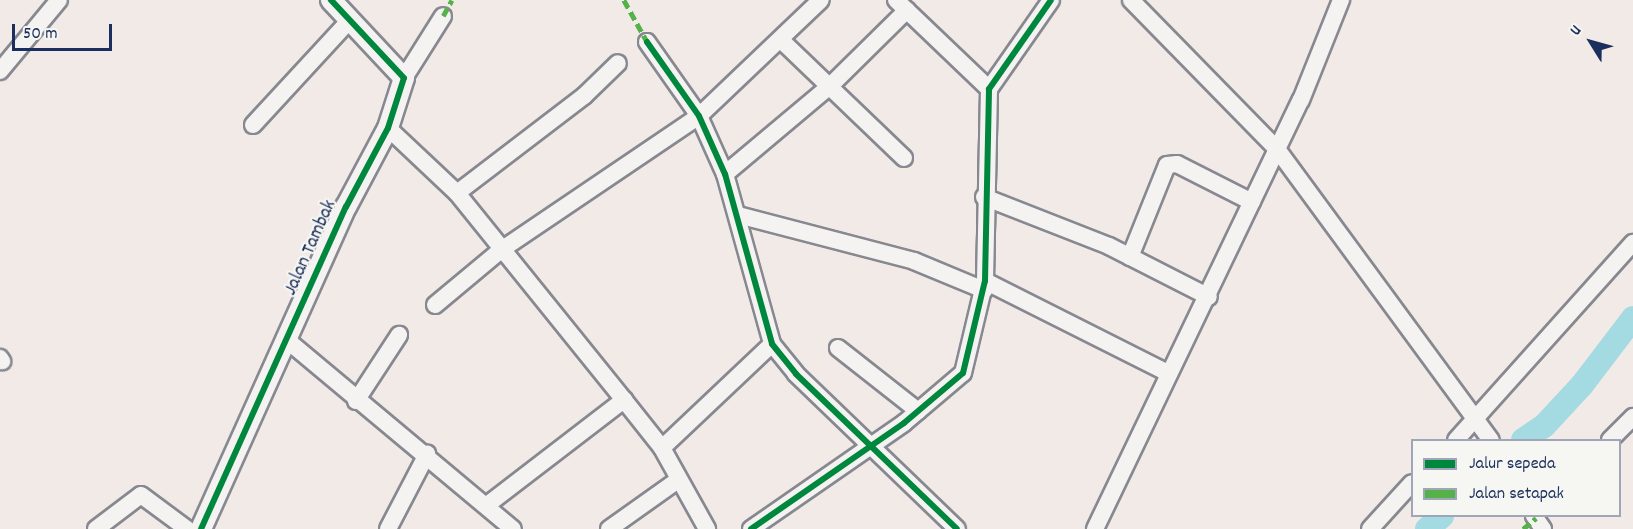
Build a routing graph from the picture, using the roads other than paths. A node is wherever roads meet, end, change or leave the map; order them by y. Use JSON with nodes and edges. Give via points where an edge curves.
{"nodes":[{"id":1,"x":59,"y":0,"type":"edge"},
{"id":2,"x":821,"y":0,"type":"edge"},
{"id":3,"x":1051,"y":0,"type":"edge"},
{"id":4,"x":1131,"y":0,"type":"edge"},
{"id":5,"x":1341,"y":0,"type":"edge"},
{"id":6,"x":334,"y":1,"type":"edge"},
{"id":7,"x":901,"y":5,"type":"edge"},
{"id":8,"x":443,"y":15,"type":"dead end"},
{"id":9,"x":350,"y":20,"type":"junction"},
{"id":10,"x":782,"y":41,"type":"junction"},
{"id":11,"x":647,"y":42,"type":"dead end"},
{"id":12,"x":618,"y":63,"type":"dead end"},
{"id":13,"x":0,"y":71,"type":"edge"},
{"id":14,"x":405,"y":78,"type":"junction"},
{"id":15,"x":830,"y":86,"type":"junction"},
{"id":16,"x":989,"y":89,"type":"junction"},
{"id":17,"x":699,"y":116,"type":"junction"},
{"id":18,"x":253,"y":125,"type":"dead end"},
{"id":19,"x":388,"y":128,"type":"junction"},
{"id":20,"x":1277,"y":150,"type":"junction"},
{"id":21,"x":904,"y":158,"type":"dead end"},
{"id":22,"x":725,"y":174,"type":"junction"},
{"id":23,"x":457,"y":193,"type":"junction"},
{"id":24,"x":990,"y":199,"type":"junction"},
{"id":25,"x":1252,"y":202,"type":"junction"},
{"id":26,"x":738,"y":214,"type":"junction"},
{"id":27,"x":1633,"y":243,"type":"edge"},
{"id":28,"x":501,"y":250,"type":"junction"},
{"id":29,"x":1130,"y":257,"type":"junction"},
{"id":30,"x":990,"y":285,"type":"junction"},
{"id":31,"x":1209,"y":297,"type":"junction"},
{"id":32,"x":435,"y":305,"type":"dead end"},
{"id":33,"x":399,"y":335,"type":"dead end"},
{"id":34,"x":288,"y":341,"type":"junction"},
{"id":35,"x":772,"y":344,"type":"junction"},
{"id":36,"x":838,"y":348,"type":"dead end"},
{"id":37,"x":1168,"y":373,"type":"junction"},
{"id":38,"x":624,"y":400,"type":"junction"},
{"id":39,"x":357,"y":401,"type":"junction"},
{"id":40,"x":918,"y":411,"type":"junction"},
{"id":41,"x":1633,"y":417,"type":"edge"},
{"id":42,"x":1484,"y":430,"type":"edge"},
{"id":43,"x":1461,"y":439,"type":"edge"},
{"id":44,"x":1612,"y":439,"type":"edge"},
{"id":45,"x":662,"y":447,"type":"junction"},
{"id":46,"x":871,"y":447,"type":"junction"},
{"id":47,"x":427,"y":454,"type":"junction"},
{"id":48,"x":678,"y":480,"type":"junction"},
{"id":49,"x":1411,"y":485,"type":"edge"},
{"id":50,"x":487,"y":505,"type":"junction"},
{"id":51,"x":774,"y":522,"type":"edge"},
{"id":52,"x":96,"y":529,"type":"edge"},
{"id":53,"x":187,"y":529,"type":"edge"},
{"id":54,"x":201,"y":529,"type":"edge"},
{"id":55,"x":388,"y":529,"type":"edge"},
{"id":56,"x":513,"y":529,"type":"edge"},
{"id":57,"x":609,"y":529,"type":"edge"},
{"id":58,"x":707,"y":529,"type":"edge"},
{"id":59,"x":751,"y":529,"type":"edge"},
{"id":60,"x":957,"y":529,"type":"edge"},
{"id":61,"x":1095,"y":529,"type":"edge"},
{"id":62,"x":1370,"y":529,"type":"edge"}],
"edges":[{"from":1,"to":13,"type":"street"},
{"from":2,"to":10,"type":"street"},
{"from":3,"to":16,"type":"street"},
{"from":4,"to":20,"type":"street"},
{"from":5,"to":20,"type":"street"},
{"from":6,"to":9,"type":"street"},
{"from":7,"to":15,"type":"street"},
{"from":7,"to":16,"type":"street"},
{"from":8,"to":14,"type":"street"},
{"from":9,"to":14,"type":"street"},
{"from":9,"to":18,"type":"street"},
{"from":10,"to":15,"type":"street"},
{"from":10,"to":17,"type":"street"},
{"from":11,"to":17,"type":"street"},
{"from":12,"to":23,"type":"street","via":[[584,96]]},
{"from":14,"to":19,"type":"street","name":"Jalan Tambak"},
{"from":15,"to":21,"type":"street"},
{"from":15,"to":22,"type":"street"},
{"from":16,"to":24,"type":"street"},
{"from":17,"to":22,"type":"street"},
{"from":17,"to":28,"type":"street"},
{"from":19,"to":23,"type":"street"},
{"from":19,"to":34,"type":"street","name":"Jalan Tambak","via":[[346,207]]},
{"from":20,"to":25,"type":"street"},
{"from":20,"to":42,"type":"street"},
{"from":22,"to":26,"type":"street"},
{"from":23,"to":28,"type":"street"},
{"from":24,"to":29,"type":"street"},
{"from":24,"to":30,"type":"street"},
{"from":25,"to":29,"type":"street","via":[[1177,164],[1167,165]]},
{"from":25,"to":31,"type":"street"},
{"from":26,"to":30,"type":"street"},
{"from":26,"to":35,"type":"street"},
{"from":27,"to":42,"type":"street"},
{"from":28,"to":32,"type":"street"},
{"from":28,"to":38,"type":"street"},
{"from":29,"to":31,"type":"street"},
{"from":30,"to":37,"type":"street"},
{"from":30,"to":40,"type":"street","via":[[963,373]]},
{"from":31,"to":37,"type":"street"},
{"from":33,"to":39,"type":"street"},
{"from":34,"to":39,"type":"street"},
{"from":34,"to":54,"type":"street","name":"Jalan Tambak"},
{"from":35,"to":45,"type":"street"},
{"from":35,"to":46,"type":"street","via":[[796,374]]},
{"from":36,"to":40,"type":"street"},
{"from":37,"to":61,"type":"street"},
{"from":38,"to":45,"type":"street"},
{"from":38,"to":50,"type":"street"},
{"from":39,"to":47,"type":"street"},
{"from":40,"to":46,"type":"street"},
{"from":41,"to":44,"type":"street"},
{"from":42,"to":43,"type":"street"},
{"from":45,"to":48,"type":"street"},
{"from":46,"to":51,"type":"street"},
{"from":46,"to":60,"type":"street"},
{"from":47,"to":50,"type":"street"},
{"from":47,"to":55,"type":"street"},
{"from":48,"to":57,"type":"street"},
{"from":48,"to":58,"type":"street"},
{"from":49,"to":62,"type":"street"},
{"from":50,"to":56,"type":"street"},
{"from":51,"to":59,"type":"street"},
{"from":52,"to":53,"type":"street","via":[[141,495]]}]}
